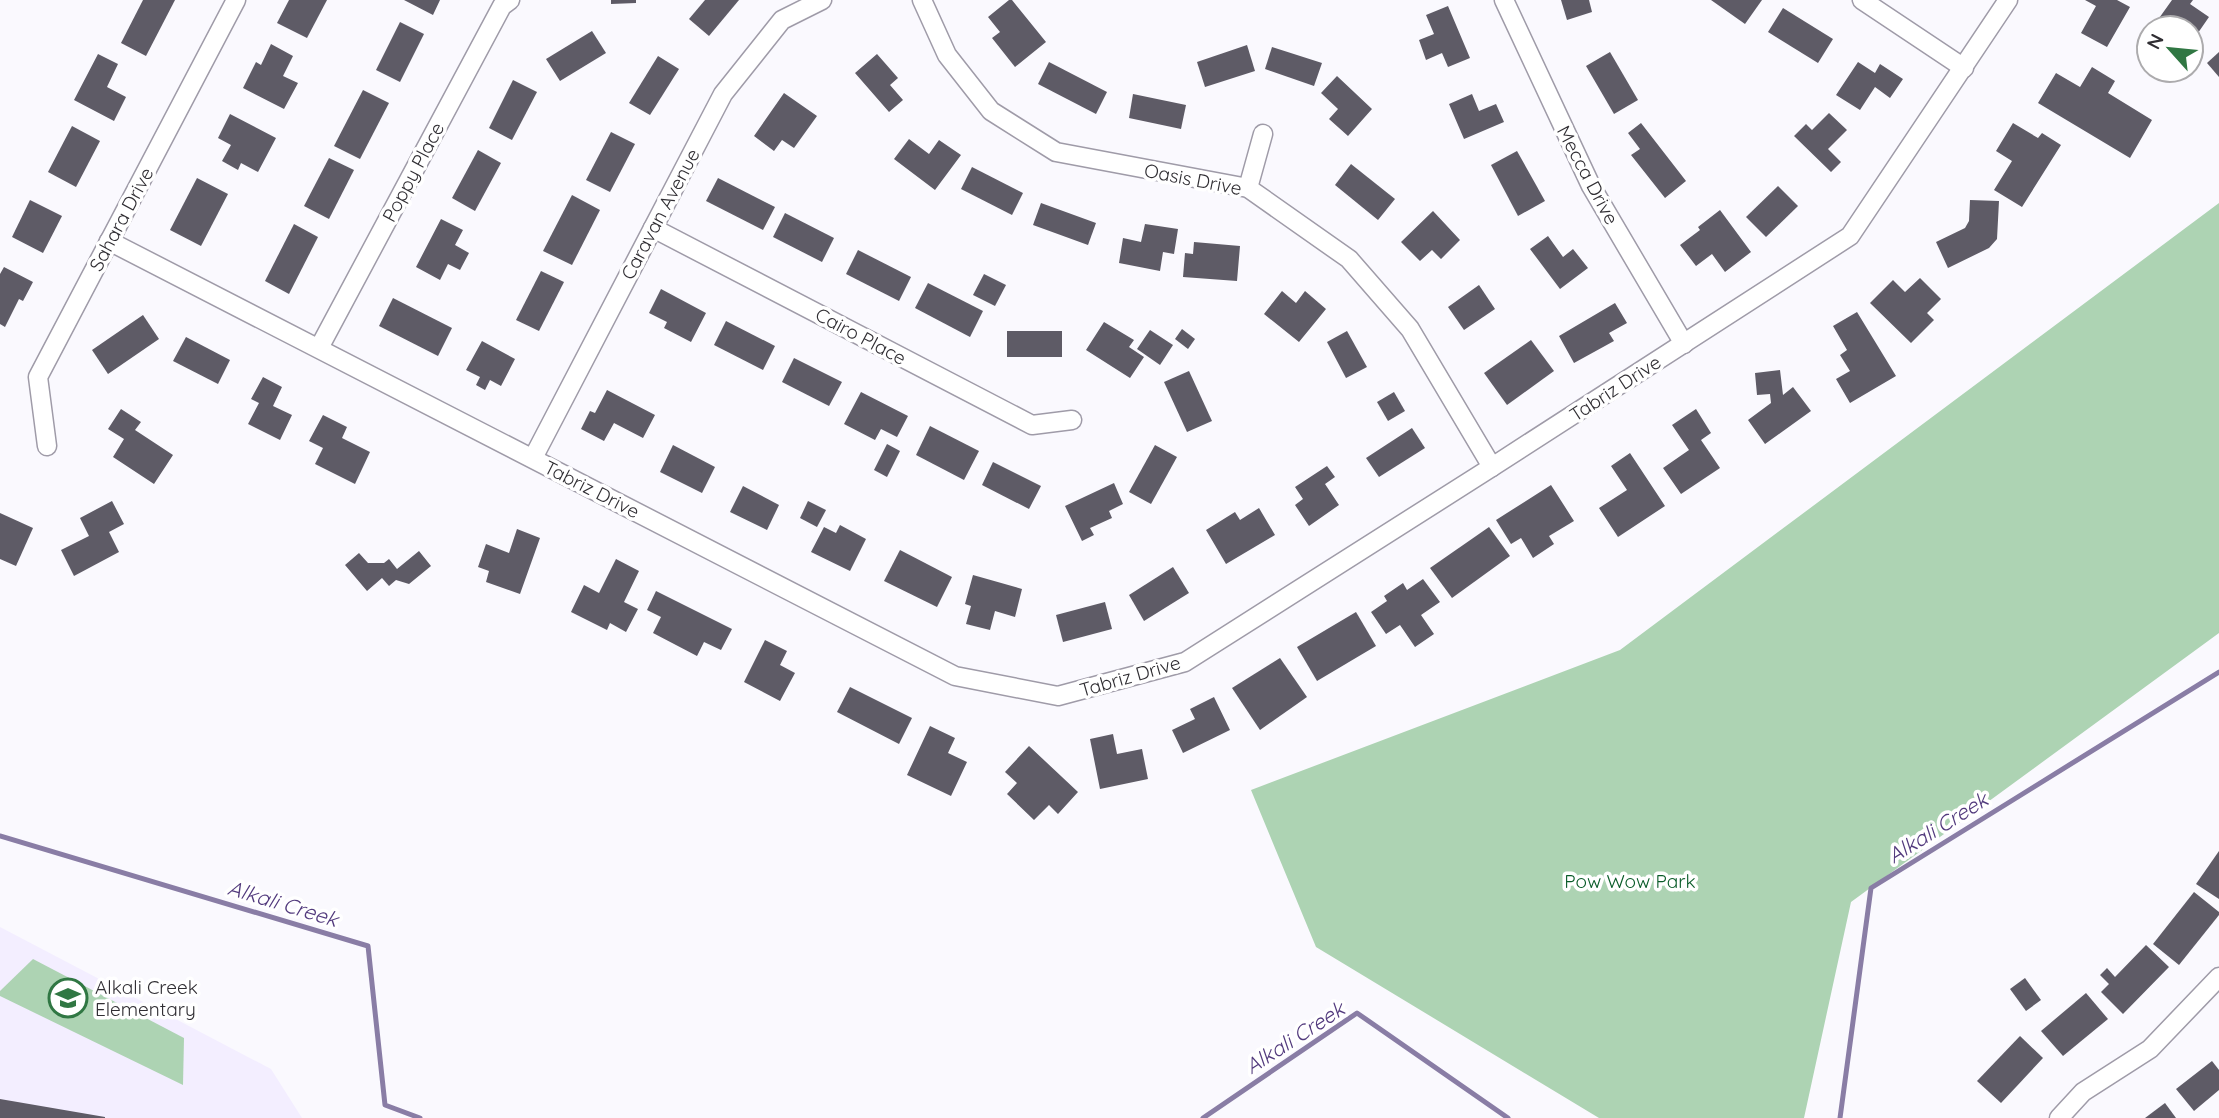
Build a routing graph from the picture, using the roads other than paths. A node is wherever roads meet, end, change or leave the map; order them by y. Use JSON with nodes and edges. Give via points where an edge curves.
{"nodes":[{"id":1,"x":236,"y":0,"type":"edge"},
{"id":2,"x":510,"y":0,"type":"edge"},
{"id":3,"x":822,"y":0,"type":"edge"},
{"id":4,"x":922,"y":0,"type":"edge"},
{"id":5,"x":1504,"y":0,"type":"edge"},
{"id":6,"x":1862,"y":0,"type":"edge"},
{"id":7,"x":2008,"y":0,"type":"edge"},
{"id":8,"x":1964,"y":68,"type":"junction"},
{"id":9,"x":1263,"y":134,"type":"dead end"},
{"id":10,"x":1248,"y":188,"type":"junction"},
{"id":11,"x":653,"y":228,"type":"junction"},
{"id":12,"x":109,"y":241,"type":"junction"},
{"id":13,"x":1684,"y":344,"type":"junction"},
{"id":14,"x":319,"y":348,"type":"junction"},
{"id":15,"x":1072,"y":420,"type":"dead end"},
{"id":16,"x":47,"y":446,"type":"dead end"},
{"id":17,"x":533,"y":458,"type":"junction"},
{"id":18,"x":1492,"y":467,"type":"junction"},
{"id":19,"x":2219,"y":977,"type":"edge"},
{"id":20,"x":2059,"y":1118,"type":"edge"}],
"edges":[{"from":1,"to":12,"type":"street","name":"Sahara Drive"},
{"from":2,"to":14,"type":"street","name":"Poppy Place","via":[[502,6]]},
{"from":3,"to":11,"type":"street","name":"Caravan Avenue","via":[[782,20],[723,94]]},
{"from":4,"to":10,"type":"street","name":"Oasis Drive","via":[[947,55],[991,111],[1056,152]]},
{"from":5,"to":13,"type":"street","name":"Mecca Drive","via":[[1591,186]]},
{"from":6,"to":8,"type":"street"},
{"from":7,"to":8,"type":"street","name":"Tabriz Drive"},
{"from":8,"to":13,"type":"street","name":"Tabriz Drive","via":[[1850,236]]},
{"from":9,"to":10,"type":"street"},
{"from":10,"to":18,"type":"street","name":"Oasis Drive","via":[[1349,259],[1367,279],[1410,329]]},
{"from":11,"to":15,"type":"street","name":"Cairo Place","via":[[1032,425]]},
{"from":11,"to":17,"type":"street","name":"Caravan Avenue"},
{"from":12,"to":14,"type":"street","name":"Tabriz Drive"},
{"from":12,"to":16,"type":"street","name":"Sahara Drive","via":[[38,377]]},
{"from":13,"to":18,"type":"street","name":"Tabriz Drive"},
{"from":14,"to":17,"type":"street","name":"Tabriz Drive"},
{"from":17,"to":18,"type":"street","name":"Tabriz Drive","via":[[955,676],[1058,696],[1185,662]]},
{"from":19,"to":20,"type":"street","via":[[2150,1049],[2083,1092]]}]}
